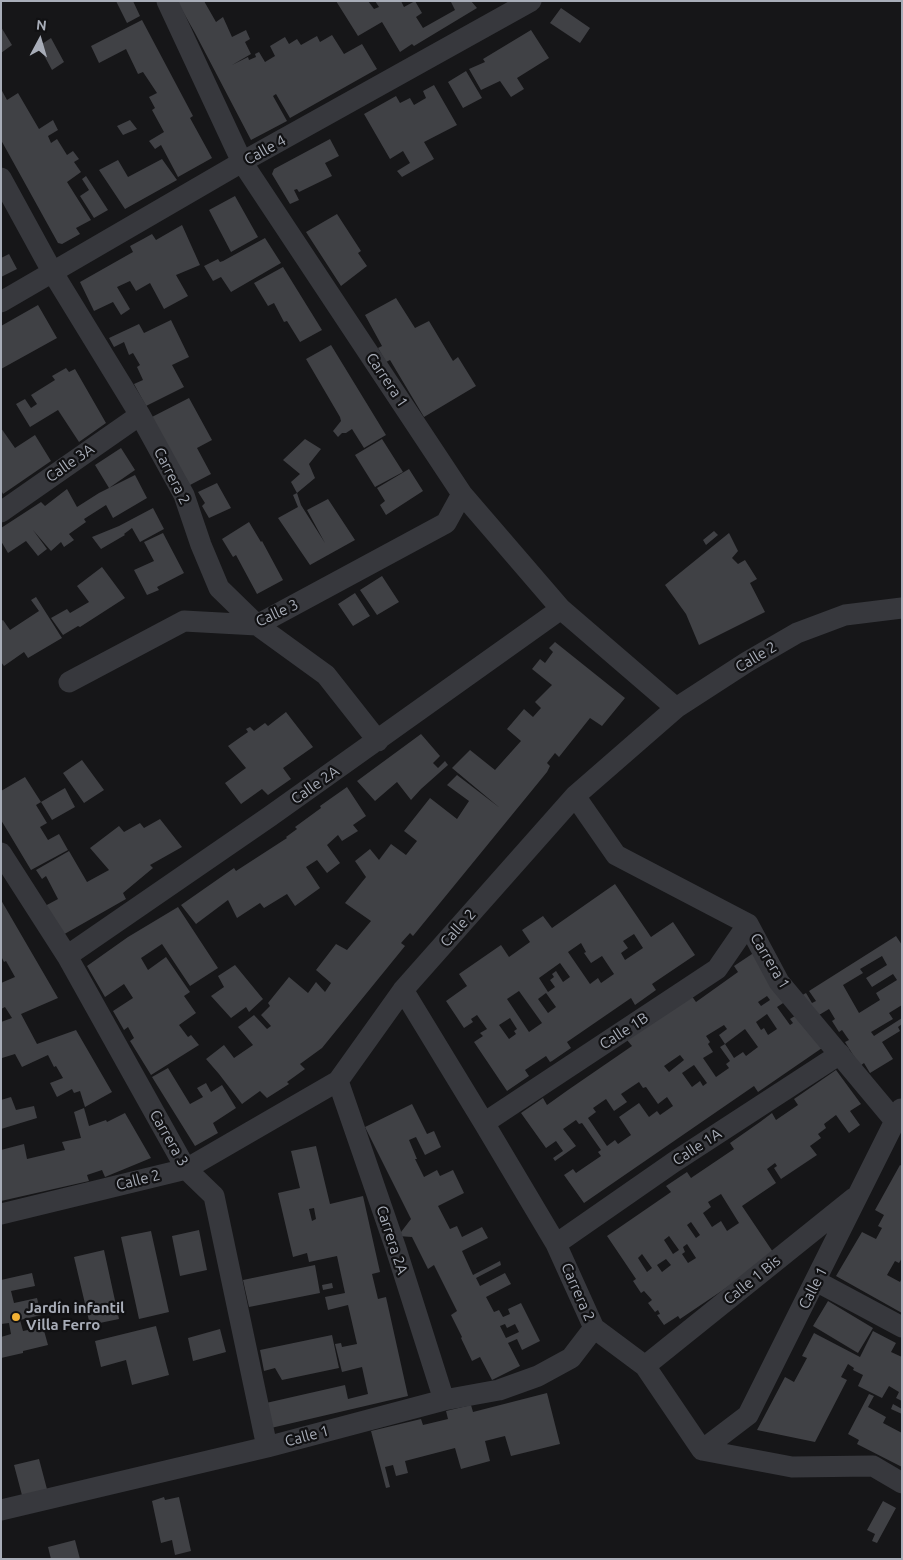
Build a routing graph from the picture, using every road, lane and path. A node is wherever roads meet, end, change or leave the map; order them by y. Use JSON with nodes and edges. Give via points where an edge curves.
{"nodes":[{"id":1,"x":167,"y":1,"type":"edge"},
{"id":2,"x":531,"y":1,"type":"edge"},
{"id":3,"x":242,"y":162,"type":"junction"},
{"id":4,"x":1,"y":178,"type":"edge"},
{"id":5,"x":53,"y":273,"type":"junction"},
{"id":6,"x":1,"y":302,"type":"edge"},
{"id":7,"x":140,"y":415,"type":"junction"},
{"id":8,"x":462,"y":494,"type":"junction"},
{"id":9,"x":1,"y":512,"type":"edge"},
{"id":10,"x":902,"y":608,"type":"edge"},
{"id":11,"x":561,"y":610,"type":"junction"},
{"id":12,"x":257,"y":625,"type":"junction"},
{"id":13,"x":69,"y":682,"type":"dead end"},
{"id":14,"x":676,"y":708,"type":"junction"},
{"id":15,"x":378,"y":741,"type":"junction"},
{"id":16,"x":575,"y":796,"type":"junction"},
{"id":17,"x":1,"y":854,"type":"edge"},
{"id":18,"x":748,"y":924,"type":"junction"},
{"id":19,"x":67,"y":956,"type":"junction"},
{"id":20,"x":403,"y":990,"type":"junction"},
{"id":21,"x":840,"y":1054,"type":"junction"},
{"id":22,"x":338,"y":1081,"type":"junction"},
{"id":23,"x":898,"y":1115,"type":"edge"},
{"id":24,"x":484,"y":1122,"type":"junction"},
{"id":25,"x":186,"y":1169,"type":"junction"},
{"id":26,"x":858,"y":1195,"type":"junction"},
{"id":27,"x":1,"y":1214,"type":"edge"},
{"id":28,"x":556,"y":1244,"type":"junction"},
{"id":29,"x":816,"y":1281,"type":"junction"},
{"id":30,"x":902,"y":1327,"type":"edge"},
{"id":31,"x":594,"y":1328,"type":"junction"},
{"id":32,"x":645,"y":1366,"type":"junction"},
{"id":33,"x":444,"y":1400,"type":"junction"},
{"id":34,"x":268,"y":1447,"type":"junction"},
{"id":35,"x":702,"y":1450,"type":"junction"},
{"id":36,"x":902,"y":1483,"type":"edge"},
{"id":37,"x":1,"y":1510,"type":"edge"}],
"edges":[{"from":1,"to":3,"type":"street","name":"Carrera 1"},
{"from":2,"to":3,"type":"street","name":"Calle 4"},
{"from":3,"to":5,"type":"street","name":"Calle 4"},
{"from":3,"to":8,"type":"street","name":"Carrera 1"},
{"from":4,"to":5,"type":"street","name":"Carrera 2"},
{"from":5,"to":6,"type":"street","name":"Calle 4"},
{"from":5,"to":7,"type":"street","name":"Carrera 2"},
{"from":7,"to":9,"type":"street","name":"Calle 3A"},
{"from":7,"to":12,"type":"street","name":"Carrera 2","via":[[184,495],[219,588]]},
{"from":8,"to":11,"type":"street","name":"Carrera 1"},
{"from":8,"to":12,"type":"street","name":"Calle 3","via":[[446,524]]},
{"from":10,"to":14,"type":"street","name":"Calle 2","via":[[844,615],[797,633]]},
{"from":11,"to":14,"type":"street","name":"Carrera 1"},
{"from":11,"to":15,"type":"street","name":"Calle 2A"},
{"from":12,"to":13,"type":"street","name":"Calle 3","via":[[184,622]]},
{"from":12,"to":15,"type":"street","name":"Carrera 2","via":[[326,675]]},
{"from":14,"to":16,"type":"street","name":"Calle 2"},
{"from":15,"to":19,"type":"street","name":"Calle 2A"},
{"from":16,"to":18,"type":"street","name":"Carrera 1","via":[[616,855]]},
{"from":16,"to":20,"type":"street","name":"Calle 2"},
{"from":17,"to":19,"type":"street","name":"Carrera 3"},
{"from":18,"to":21,"type":"street","name":"Carrera 1","via":[[779,982]]},
{"from":18,"to":24,"type":"street","name":"Calle 1B","via":[[717,970]]},
{"from":19,"to":25,"type":"street","name":"Carrera 3"},
{"from":20,"to":22,"type":"street","name":"Calle 2"},
{"from":20,"to":24,"type":"street","name":"Carrera 2"},
{"from":21,"to":23,"type":"street","name":"Carrera 1"},
{"from":21,"to":28,"type":"street","name":"Calle 1A","via":[[674,1162]]},
{"from":22,"to":25,"type":"street","name":"Calle 2"},
{"from":22,"to":33,"type":"street","name":"Carrera 2A"},
{"from":23,"to":26,"type":"street","name":"Calle 1"},
{"from":24,"to":28,"type":"street","name":"Carrera 2"},
{"from":25,"to":27,"type":"street","name":"Calle 2"},
{"from":25,"to":34,"type":"street","name":"Carrera 3","via":[[214,1196]]},
{"from":26,"to":29,"type":"street","name":"Calle 1"},
{"from":26,"to":32,"type":"street","name":"Calle 1 Bis"},
{"from":28,"to":31,"type":"street","name":"Carrera 2"},
{"from":29,"to":30,"type":"street"},
{"from":29,"to":35,"type":"street","name":"Calle 1","via":[[748,1415]]},
{"from":31,"to":32,"type":"street","name":"Carrera 2"},
{"from":31,"to":33,"type":"street","name":"Calle 1","via":[[571,1358],[538,1376],[499,1390]]},
{"from":32,"to":35,"type":"street","name":"Carrera 2"},
{"from":33,"to":34,"type":"street","name":"Calle 1"},
{"from":34,"to":37,"type":"street","name":"Calle 1"},
{"from":35,"to":36,"type":"street","via":[[792,1467],[873,1466]]}]}
